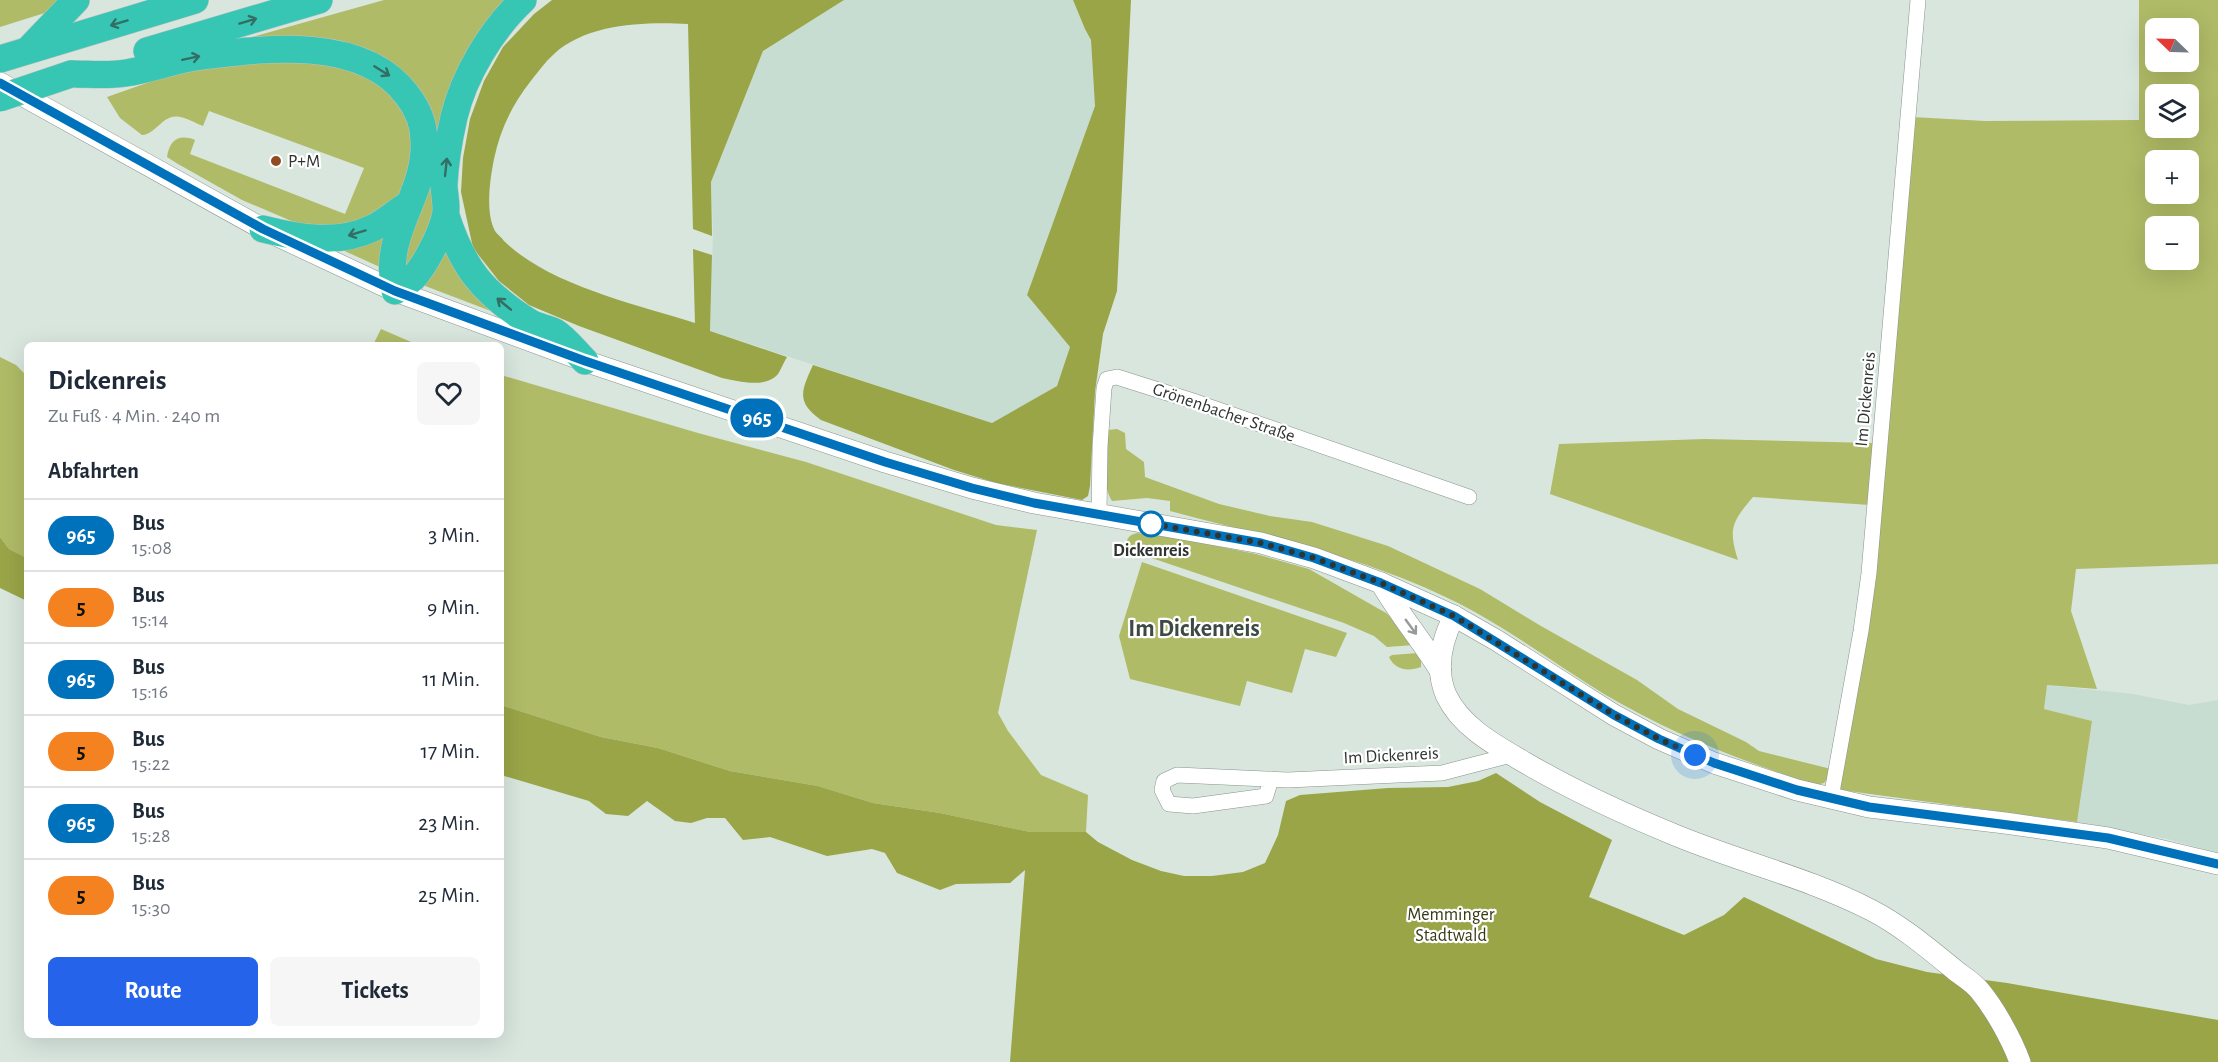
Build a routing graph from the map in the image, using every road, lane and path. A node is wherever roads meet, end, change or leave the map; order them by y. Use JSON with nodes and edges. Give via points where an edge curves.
{"nodes":[{"id":1,"x":76,"y":0,"type":"edge"},
{"id":2,"x":195,"y":0,"type":"edge"},
{"id":3,"x":319,"y":0,"type":"edge"},
{"id":4,"x":523,"y":0,"type":"edge"},
{"id":5,"x":1918,"y":0,"type":"edge"},
{"id":6,"x":28,"y":51,"type":"junction"},
{"id":7,"x":0,"y":59,"type":"edge"},
{"id":8,"x":71,"y":74,"type":"junction"},
{"id":9,"x":0,"y":83,"type":"edge"},
{"id":10,"x":0,"y":98,"type":"edge"},
{"id":11,"x":408,"y":205,"type":"junction"},
{"id":12,"x":446,"y":216,"type":"junction"},
{"id":13,"x":263,"y":229,"type":"junction"},
{"id":14,"x":395,"y":291,"type":"junction"},
{"id":15,"x":585,"y":361,"type":"junction"},
{"id":16,"x":1469,"y":497,"type":"dead end"},
{"id":17,"x":1099,"y":515,"type":"junction"},
{"id":18,"x":1381,"y":583,"type":"junction"},
{"id":19,"x":1454,"y":616,"type":"junction"},
{"id":20,"x":1441,"y":672,"type":"junction"},
{"id":21,"x":1511,"y":754,"type":"junction"},
{"id":22,"x":1271,"y":779,"type":"junction"},
{"id":23,"x":1831,"y":798,"type":"junction"},
{"id":24,"x":2218,"y":864,"type":"edge"},
{"id":25,"x":2020,"y":1062,"type":"edge"}],
"edges":[{"from":1,"to":6,"type":"highway"},
{"from":2,"to":6,"type":"highway","one_way":true},
{"from":8,"to":3,"type":"highway","one_way":true},
{"from":12,"to":4,"type":"highway","one_way":true,"via":[[444,186],[455,114],[482,50],[504,18]]},
{"from":5,"to":23,"type":"street","name":"Im Dickenreis","via":[[1869,573]]},
{"from":6,"to":7,"type":"highway"},
{"from":8,"to":10,"type":"highway","bridge":true},
{"from":8,"to":11,"type":"highway","one_way":true,"via":[[124,74],[200,56],[267,51],[328,52],[364,61],[398,82],[422,120],[423,164]]},
{"from":9,"to":13,"type":"main road"},
{"from":11,"to":13,"type":"highway","one_way":true,"via":[[373,228],[351,236],[299,237]]},
{"from":11,"to":14,"type":"highway","via":[[394,243],[391,263]]},
{"from":12,"to":14,"type":"highway","via":[[425,262],[413,278]]},
{"from":15,"to":12,"type":"highway","one_way":true,"via":[[555,332],[531,324],[481,284],[460,252]]},
{"from":13,"to":14,"type":"main road"},
{"from":14,"to":15,"type":"main road"},
{"from":15,"to":17,"type":"main road","via":[[885,462],[972,488]]},
{"from":16,"to":17,"type":"street","name":"Grönenbacher Straße","via":[[1117,377],[1107,380],[1104,388]]},
{"from":17,"to":18,"type":"main road","via":[[1261,543]]},
{"from":18,"to":19,"type":"main road"},
{"from":18,"to":20,"type":"main road","one_way":true},
{"from":19,"to":20,"type":"main road","via":[[1445,634]]},
{"from":19,"to":23,"type":"main road","via":[[1659,739],[1754,777]]},
{"from":20,"to":21,"type":"main road","via":[[1446,694],[1459,714],[1485,739]]},
{"from":21,"to":22,"type":"street","name":"Im Dickenreis","via":[[1442,773]]},
{"from":21,"to":25,"type":"main road","via":[[1551,778],[1676,836],[1872,910],[1921,942],[1980,990],[2014,1044]]},
{"from":22,"to":22,"type":"street","name":"Im Dickenreis","via":[[1177,775],[1164,781],[1162,790],[1169,804],[1193,806],[1266,796]]},
{"from":23,"to":24,"type":"main road","via":[[1869,807],[2108,838]]}]}
